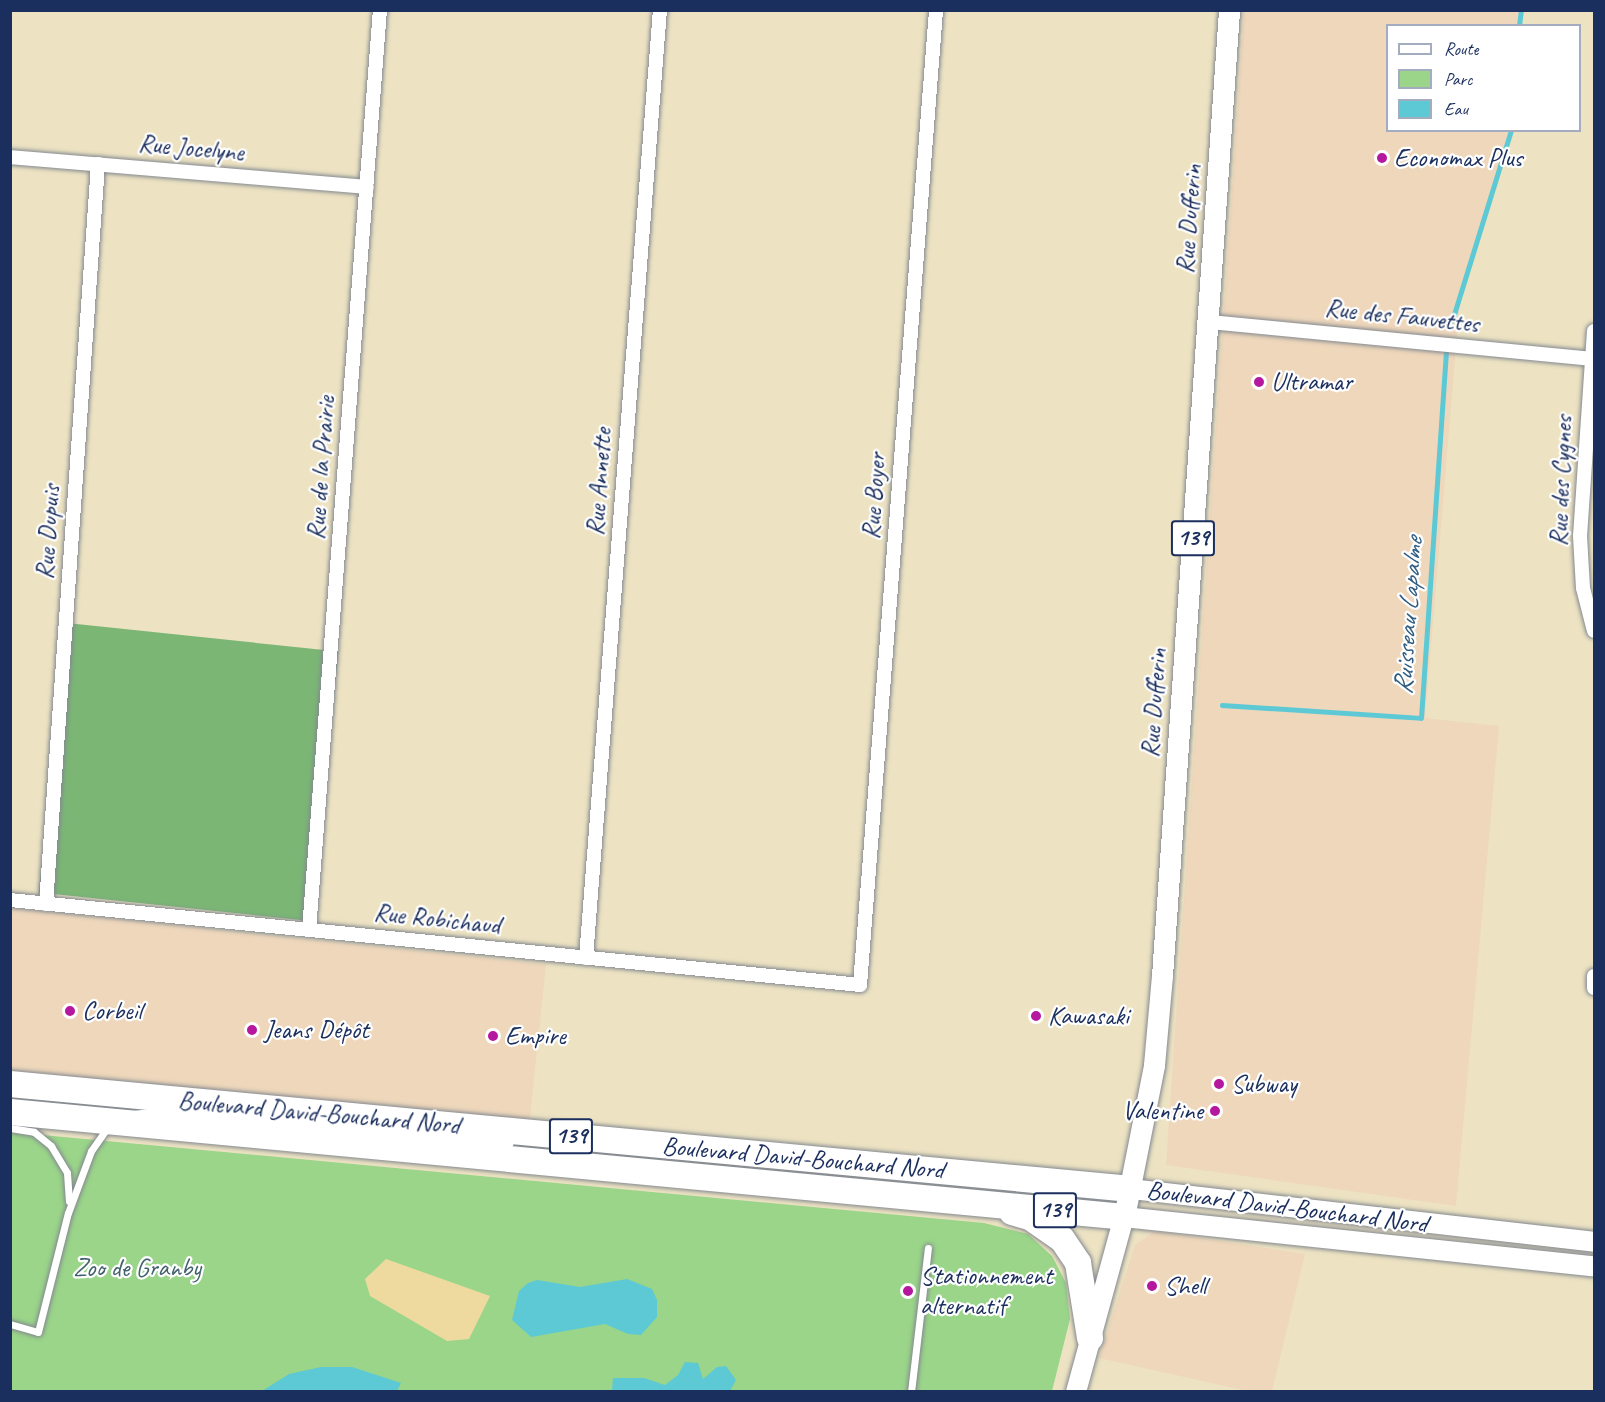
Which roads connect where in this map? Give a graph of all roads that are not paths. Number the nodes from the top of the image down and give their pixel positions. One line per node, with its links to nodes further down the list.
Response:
1 (380, 10): 7 (street, Rue de la Prairie)
2 (660, 10): 17 (street, Rue Annette)
3 (936, 10): 19 (street, Rue Boyer)
4 (1229, 10): 8 (main road, Rue Dufferin / 139)
5 (10, 157): 6 (street, Rue Jocelyne)
6 (98, 164): 7 (street, Rue Jocelyne); 15 (street, Rue Dupuis)
7 (367, 187): 16 (street, Rue de la Prairie)
8 (1209, 322): 10 (street, Rue des Fauvettes); 28 (main road, Rue Dufferin / 139)
9 (1594, 331): 10 (street, Rue des Cygnes)
10 (1591, 359): 11 (street, Rue des Cygnes)
11 (1580, 536): 12 (street); 13 (street, Rue des Cygnes)
12 (1594, 537)
13 (1594, 631)
14 (10, 900): 15 (street, Rue Robichaud)
15 (46, 904): 16 (street, Rue Robichaud)
16 (309, 930): 17 (street, Rue Robichaud)
17 (586, 958): 19 (street, Rue Robichaud)
18 (1594, 976): 20 (street)
19 (860, 985)
20 (1594, 988)
21 (10, 1084): 27 (highway, Boulevard David-Bouchard Nord / 139)
22 (10, 1112): 23 (highway, Boulevard David-Bouchard Nord / 139)
23 (115, 1122): 25 (lane); 29 (highway, Boulevard David-Bouchard Nord / 139); 30 (lane)
24 (10, 1128): 30 (lane)
25 (518, 1143)
26 (542, 1143): 27 (lane)
27 (659, 1144): 28 (highway, Boulevard David-Bouchard Nord / 139)
28 (1131, 1189): 31 (main road, Rue Dufferin / 139); 32 (street, Boulevard David-Bouchard Nord)
29 (986, 1203): 31 (highway, Boulevard David-Bouchard Nord / 139); 36 (highway)
30 (68, 1213): 35 (lane)
31 (1124, 1217): 34 (street, Boulevard David-Bouchard Nord); 36 (street, Rue Dufferin)
32 (1594, 1242)
33 (928, 1248): 37 (lane)
34 (1594, 1266)
35 (10, 1324)
36 (1090, 1338): 38 (street, Rue Dufferin)
37 (911, 1392)
38 (1076, 1392)

